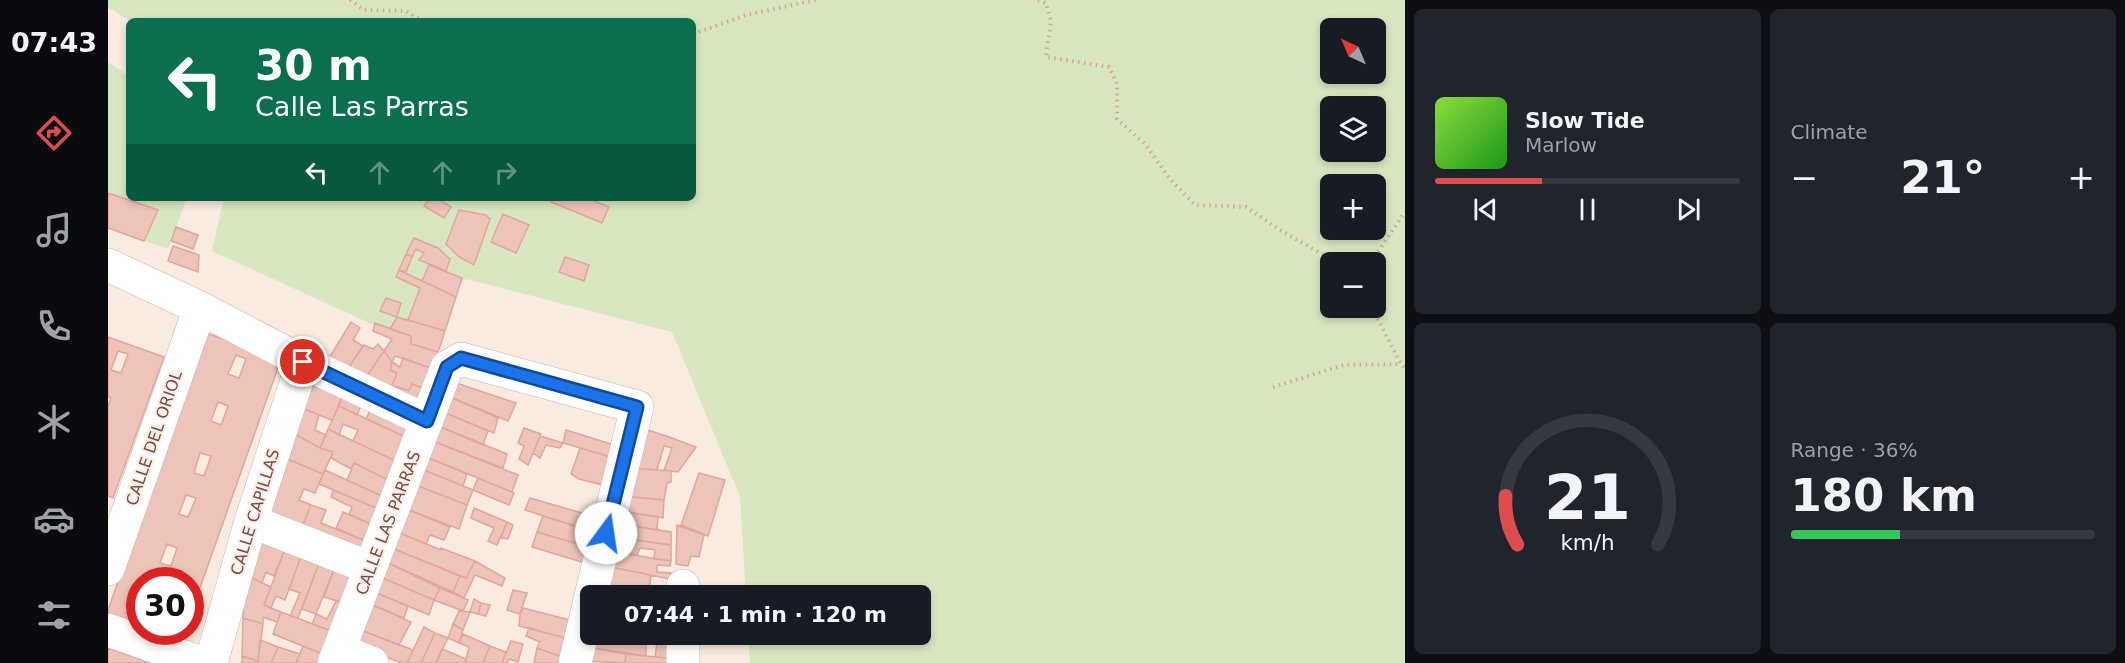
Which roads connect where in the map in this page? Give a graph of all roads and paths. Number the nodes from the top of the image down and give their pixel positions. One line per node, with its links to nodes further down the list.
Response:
1 (350, 0): 4 (path)
2 (816, 0): 5 (path)
3 (1038, 0): 8 (path)
4 (417, 18)
5 (696, 33)
6 (1405, 212): 7 (path)
7 (1377, 252)
8 (1320, 253)
9 (108, 265): 10 (street)
10 (200, 308): 12 (street); 18 (street, CALLE DEL ORIOL)
11 (1379, 320): 13 (path)
12 (303, 362): 16 (street); 17 (street, CALLE CAPILLAS)
13 (1401, 364): 14 (path); 15 (path)
14 (1405, 368)
15 (1273, 387)
16 (427, 421): 19 (street, CALLE LAS PARRAS); 20 (street, CALLE LAS PARRAS)
17 (250, 521): 19 (street); 26 (street, CALLE CAPILLAS)
18 (108, 568)
19 (370, 568): 24 (street, CALLE LAS PARRAS)
20 (594, 585)
21 (108, 630): 25 (street)
22 (580, 642): 28 (street)
23 (683, 645): 29 (street)
24 (337, 657): 27 (street)
25 (202, 663)
26 (211, 663)
27 (372, 663)
28 (575, 663)
29 (683, 663)

